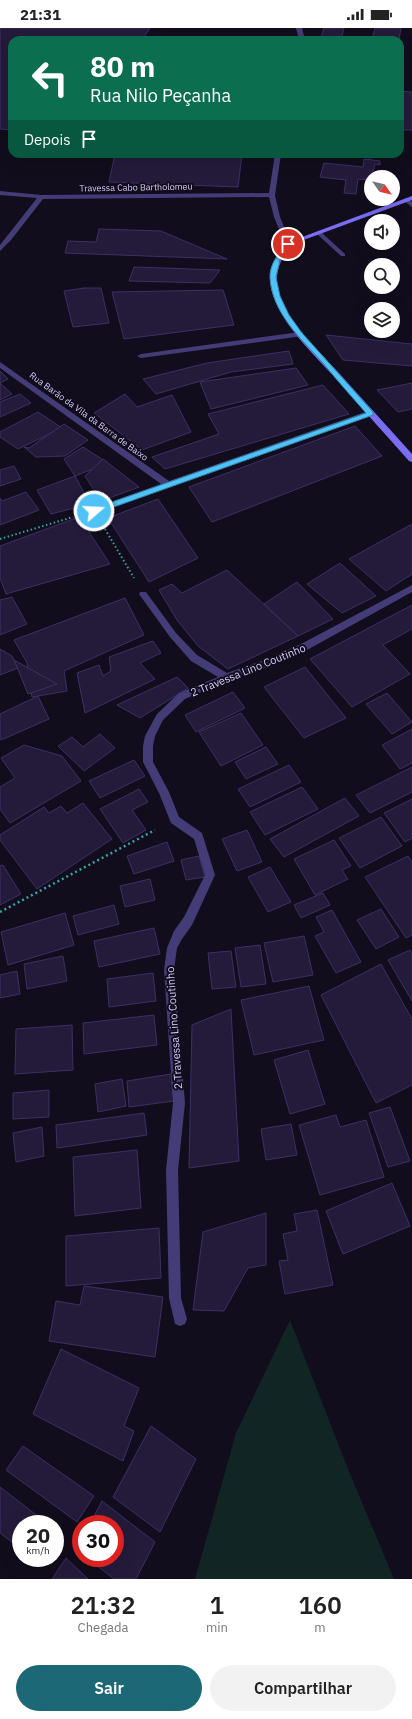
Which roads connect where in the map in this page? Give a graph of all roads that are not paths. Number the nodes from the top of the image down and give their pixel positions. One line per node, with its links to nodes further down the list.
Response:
1 (277, 158): 3 (street)
2 (0, 193): 4 (street, Travessa Cabo Bartholomeu)
3 (272, 195): 4 (street, Travessa Cabo Bartholomeu); 10 (street)
4 (41, 197): 8 (street)
5 (409, 199): 6 (street); 7 (main road)
6 (412, 205)
7 (319, 233): 10 (main road); 12 (street)
8 (9, 239): 9 (street); 11 (street)
9 (0, 240)
10 (288, 244): 13 (main road)
11 (0, 249)
12 (343, 256)
13 (300, 334): 14 (street); 16 (main road)
14 (141, 356)
15 (0, 364): 18 (street, Rua Barão da Vila da Barra de Baixo)
16 (371, 413): 17 (main road); 18 (street)
17 (412, 459)
18 (167, 484): 19 (street)
19 (94, 511)
20 (412, 588): 22 (street, 2 Travessa Lino Coutinho)
21 (143, 594): 22 (street)
22 (226, 677): 23 (street, 2 Travessa Lino Coutinho)
23 (180, 1319)

